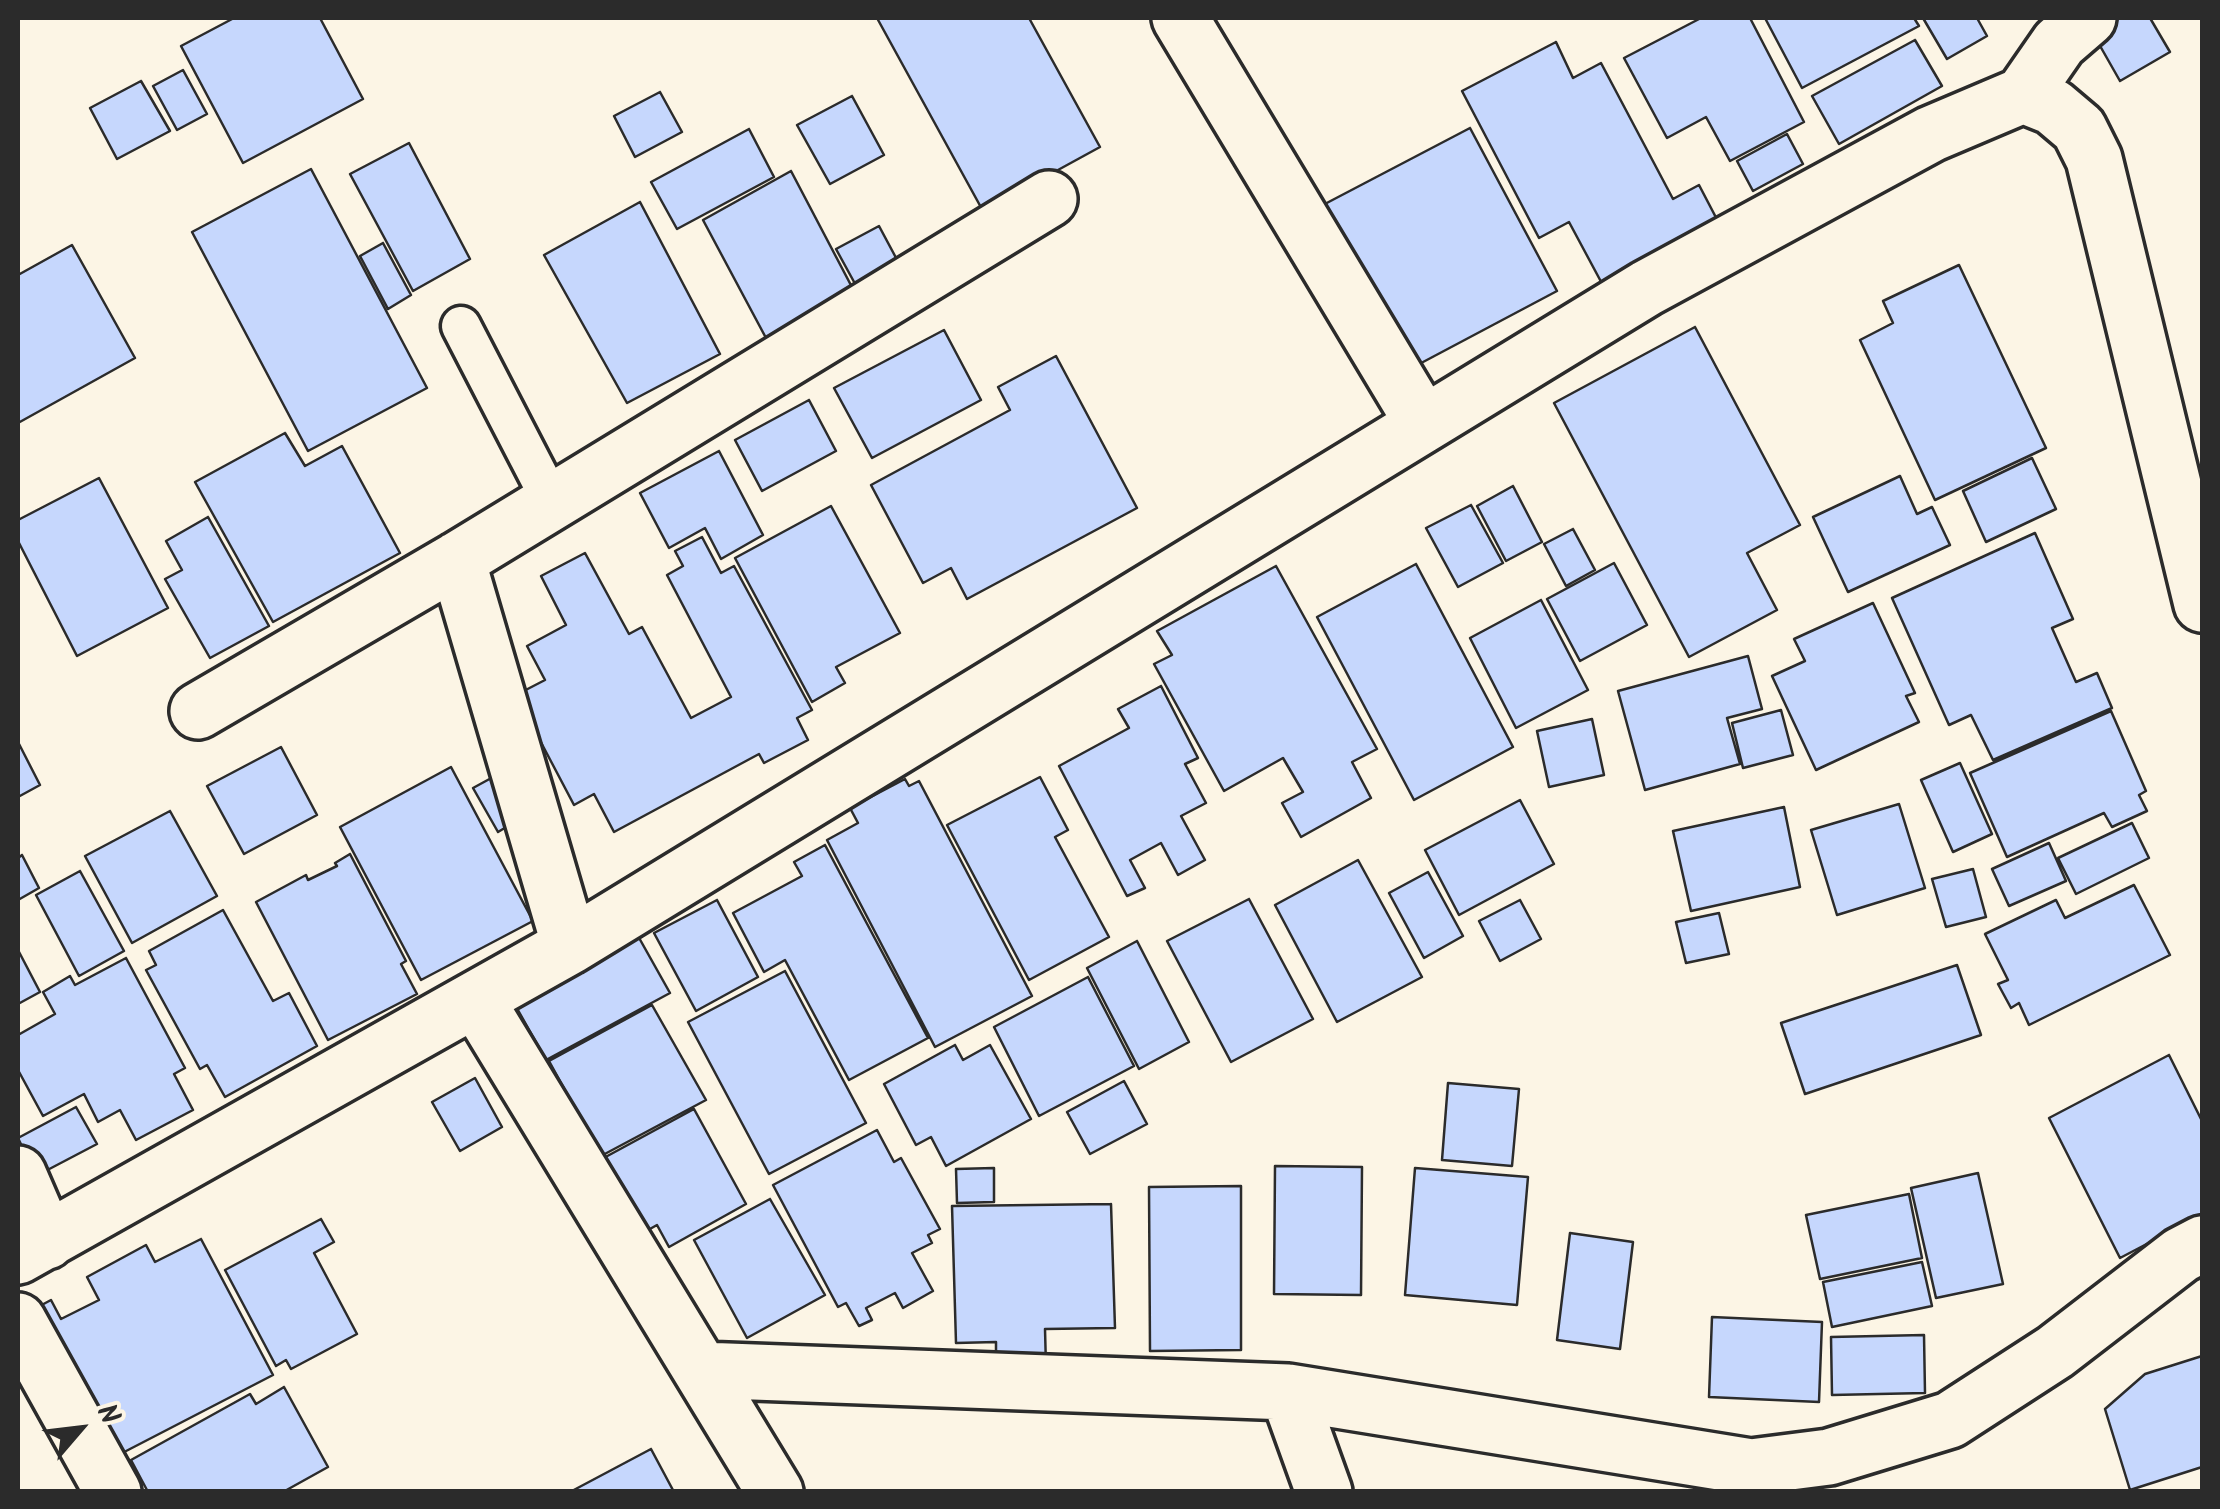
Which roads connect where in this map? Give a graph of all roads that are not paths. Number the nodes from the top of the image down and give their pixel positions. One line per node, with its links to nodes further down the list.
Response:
1 (1180, 18): 6 (street)
2 (2088, 18): 3 (street)
3 (2022, 96): 6 (street); 9 (street)
4 (1049, 199): 7 (street)
5 (461, 326): 7 (lane)
6 (1423, 423): 11 (street)
7 (552, 502): 8 (street)
8 (457, 560): 10 (street); 11 (street)
9 (2200, 586)
10 (198, 711)
11 (570, 946): 12 (street)
12 (476, 1000): 15 (street); 17 (street)
13 (18, 1174): 15 (street)
14 (2202, 1244): 18 (street)
15 (32, 1248)
16 (18, 1321): 19 (street)
17 (702, 1370): 18 (street); 20 (street)
18 (1288, 1392): 21 (street)
19 (113, 1492)
20 (775, 1492)
21 (1324, 1492)

